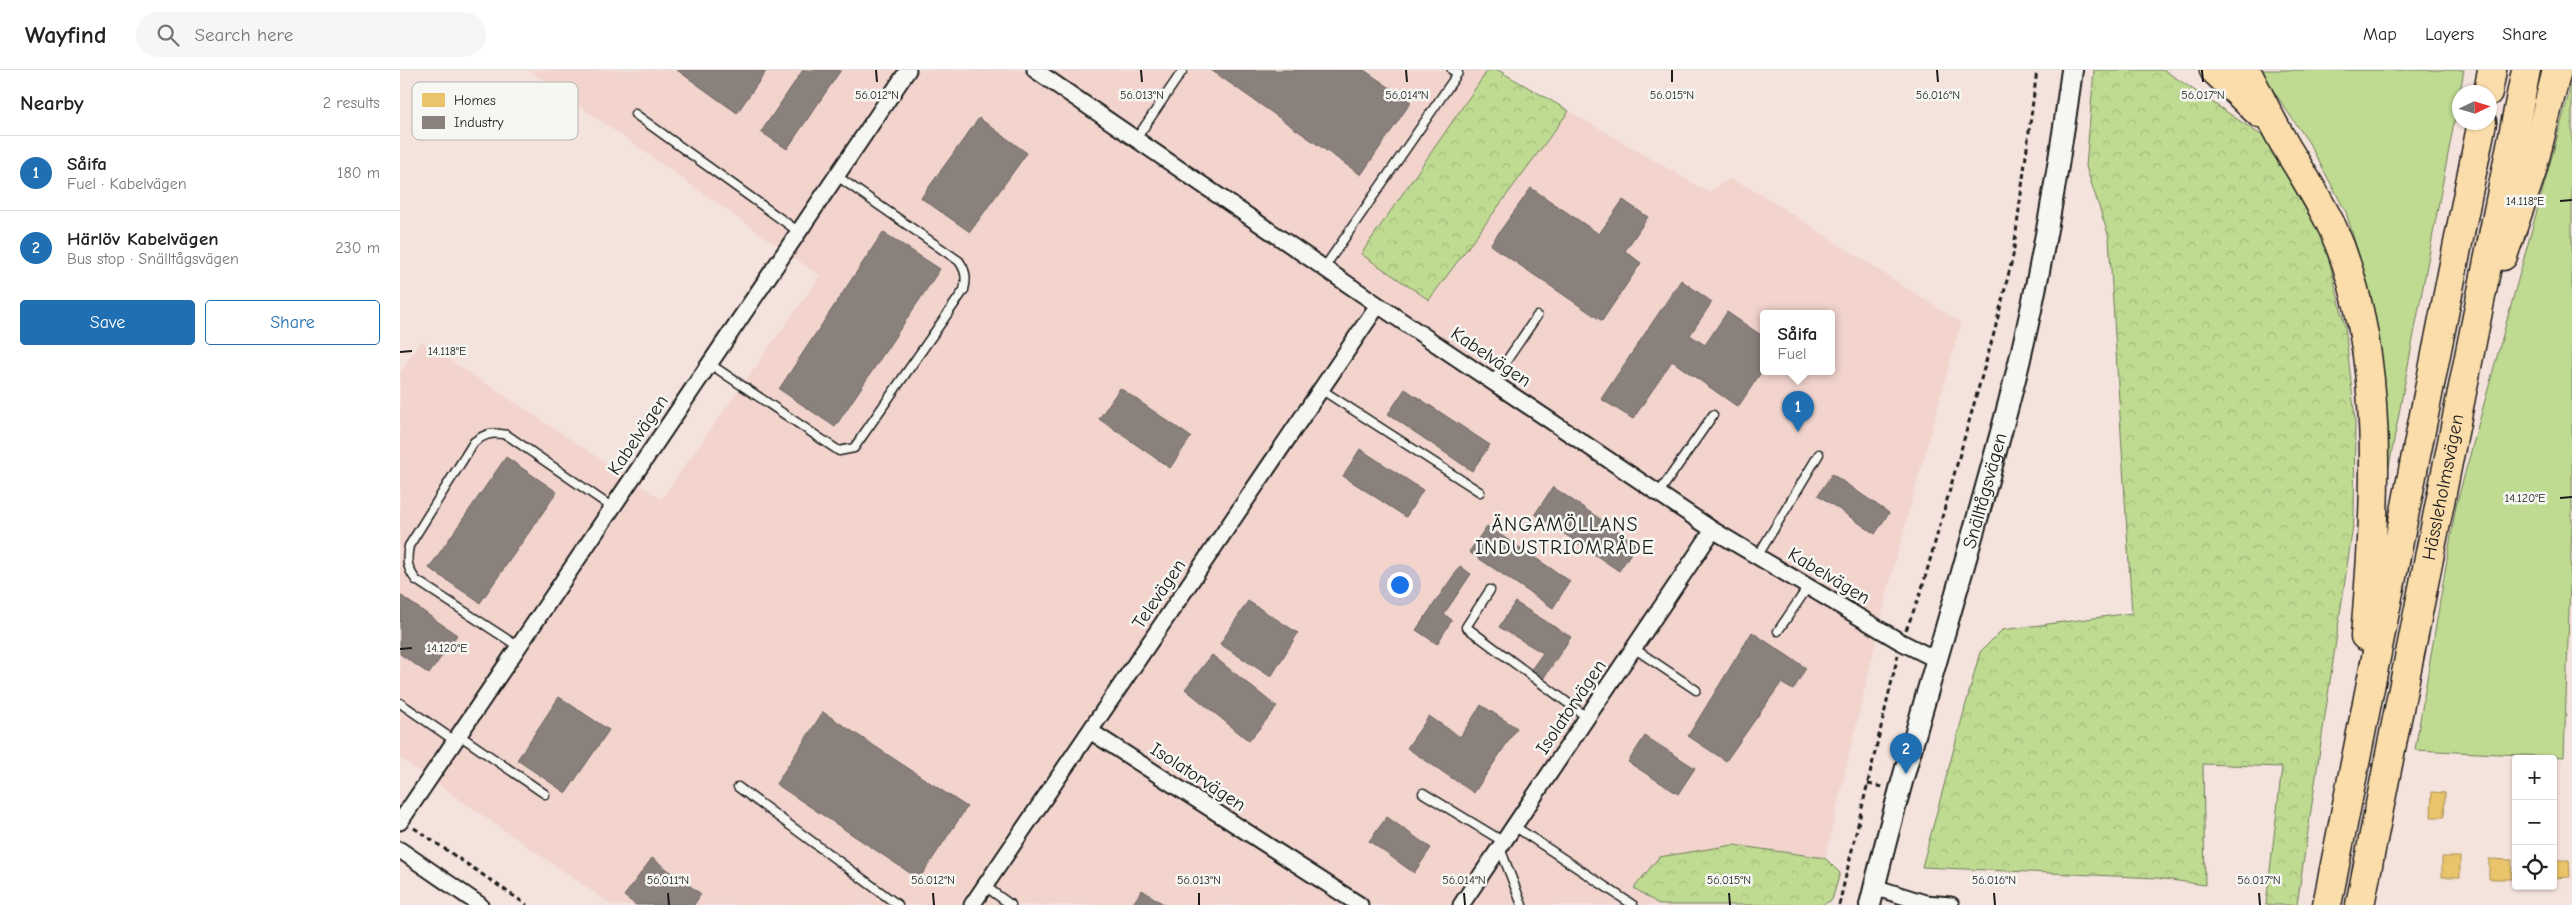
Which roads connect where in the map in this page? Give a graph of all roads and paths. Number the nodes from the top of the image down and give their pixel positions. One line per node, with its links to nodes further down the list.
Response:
1 (908, 70): 17 (street, Kabelvägen)
2 (1035, 70): 15 (street, Kabelvägen)
3 (1183, 70): 15 (lane)
4 (1452, 70): 19 (lane)
5 (2038, 70): 36 (path)
6 (2072, 70): 39 (street, Snälltågsvägen)
7 (2214, 70): 16 (highway)
8 (2246, 70): 16 (highway)
9 (2492, 70): 12 (highway)
10 (2526, 70): 22 (highway, Hässleholmsvägen)
11 (2557, 70): 22 (highway)
12 (2489, 85)
13 (636, 114): 18 (lane)
14 (2480, 130): 45 (highway, Hässleholmsvägen)
15 (1136, 139): 19 (street, Kabelvägen)
16 (2288, 149): 45 (highway)
17 (837, 176): 18 (street, Kabelvägen); 23 (lane)
18 (799, 232): 23 (street, Kabelvägen)
19 (1324, 268): 20 (street, Kabelvägen)
20 (1378, 306): 24 (street, Kabelvägen); 25 (street, Televägen)
21 (1537, 316): 24 (lane)
22 (2468, 361): 69 (highway, Hässleholmsvägen)
23 (710, 364): 30 (street, Kabelvägen)
24 (1492, 382): 29 (street, Kabelvägen)
25 (1322, 390): 28 (lane); 43 (street, Televägen)
26 (1713, 415): 29 (lane)
27 (1819, 454): 32 (lane)
28 (1480, 492)
29 (1658, 494): 31 (street, Kabelvägen)
30 (613, 508): 37 (street, Kabelvägen); 37 (lane)
31 (1713, 530): 32 (street, Kabelvägen); 38 (street, Isolatorvägen)
32 (1757, 557): 33 (street, Kabelvägen)
33 (1808, 587): 35 (lane); 36 (street, Kabelvägen)
34 (1490, 590): 42 (lane)
35 (1778, 631)
36 (1901, 642): 39 (street, Kabelvägen); 46 (path)
37 (519, 647): 44 (street, Kabelvägen)
38 (1635, 649): 40 (lane); 42 (street, Isolatorvägen)
39 (1936, 659): 56 (street, Snälltågsvägen)
40 (1696, 690)
41 (400, 703): 44 (lane)
42 (1588, 718): 52 (street, Isolatorvägen)
43 (1090, 731): 55 (street, Televägen); 62 (street, Isolatorvägen)
44 (457, 738): 50 (lane); 51 (street, Kabelvägen)
45 (2352, 777): 68 (highway, Hässleholmsvägen)
46 (1868, 784): 47 (path); 66 (path)
47 (1882, 786)
48 (738, 787): 59 (lane)
49 (1423, 793): 53 (lane)
50 (545, 794)
51 (401, 821): 58 (path)
52 (1514, 826): 53 (street, Isolatorvägen); 65 (lane)
53 (1502, 845): 63 (street, Isolatorvägen); 64 (lane)
54 (400, 850): 57 (street)
55 (985, 886): 60 (street, Televägen); 61 (lane)
56 (1872, 896): 67 (street)
57 (480, 905)
58 (527, 905)
59 (898, 905)
60 (972, 905)
61 (1011, 905)
62 (1360, 905)
63 (1461, 905)
64 (1522, 905)
65 (1633, 905)
66 (1839, 905)
67 (1951, 905)
68 (2327, 905)
69 (2360, 905)

